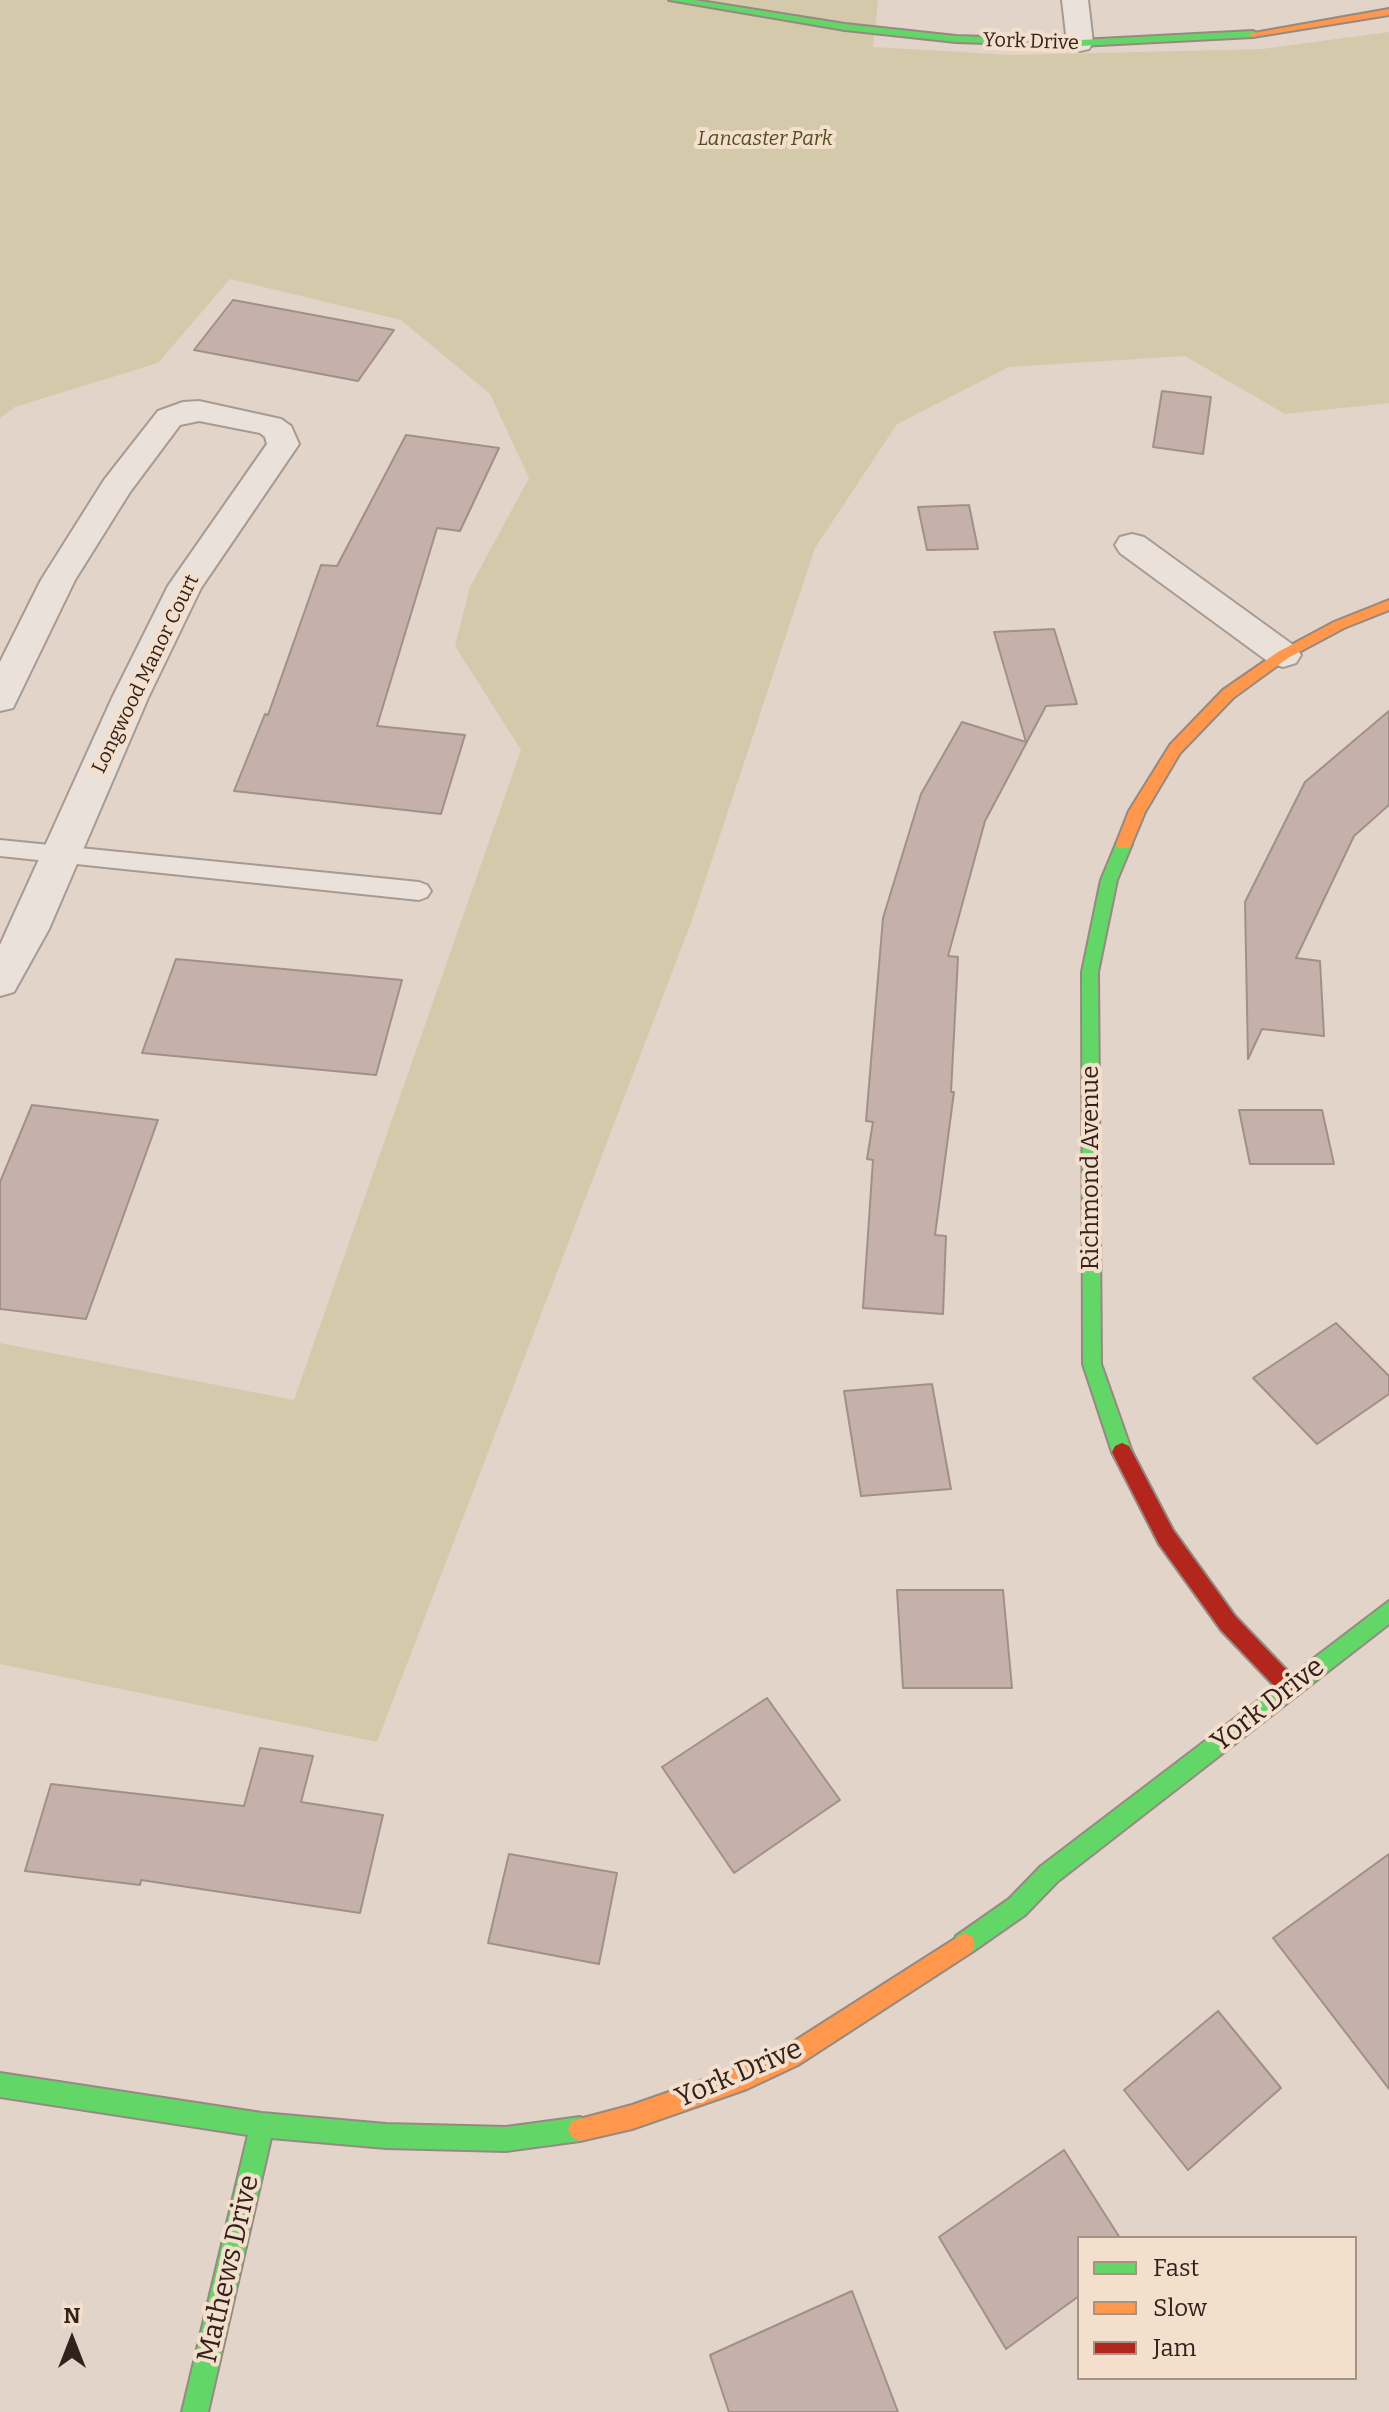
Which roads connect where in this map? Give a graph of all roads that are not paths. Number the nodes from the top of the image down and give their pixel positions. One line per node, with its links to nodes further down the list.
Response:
1 (674, 0): 4 (street, York Drive)
2 (1075, 0): 4 (street)
3 (1389, 12): 4 (street, York Drive)
4 (1080, 43)
5 (1132, 545): 7 (street)
6 (1389, 605): 7 (street, Richmond Avenue)
7 (1283, 655): 14 (street, Richmond Avenue)
8 (0, 699): 10 (street, Longwood Manor Court)
9 (0, 848): 10 (lane)
10 (62, 854): 11 (lane); 12 (street, Longwood Manor Court)
11 (419, 891)
12 (0, 981)
13 (1389, 1611): 14 (street, York Drive)
14 (1290, 1688): 16 (street, York Drive)
15 (0, 2085): 16 (street, York Drive)
16 (262, 2125): 17 (street, Mathews Drive)
17 (195, 2412)

